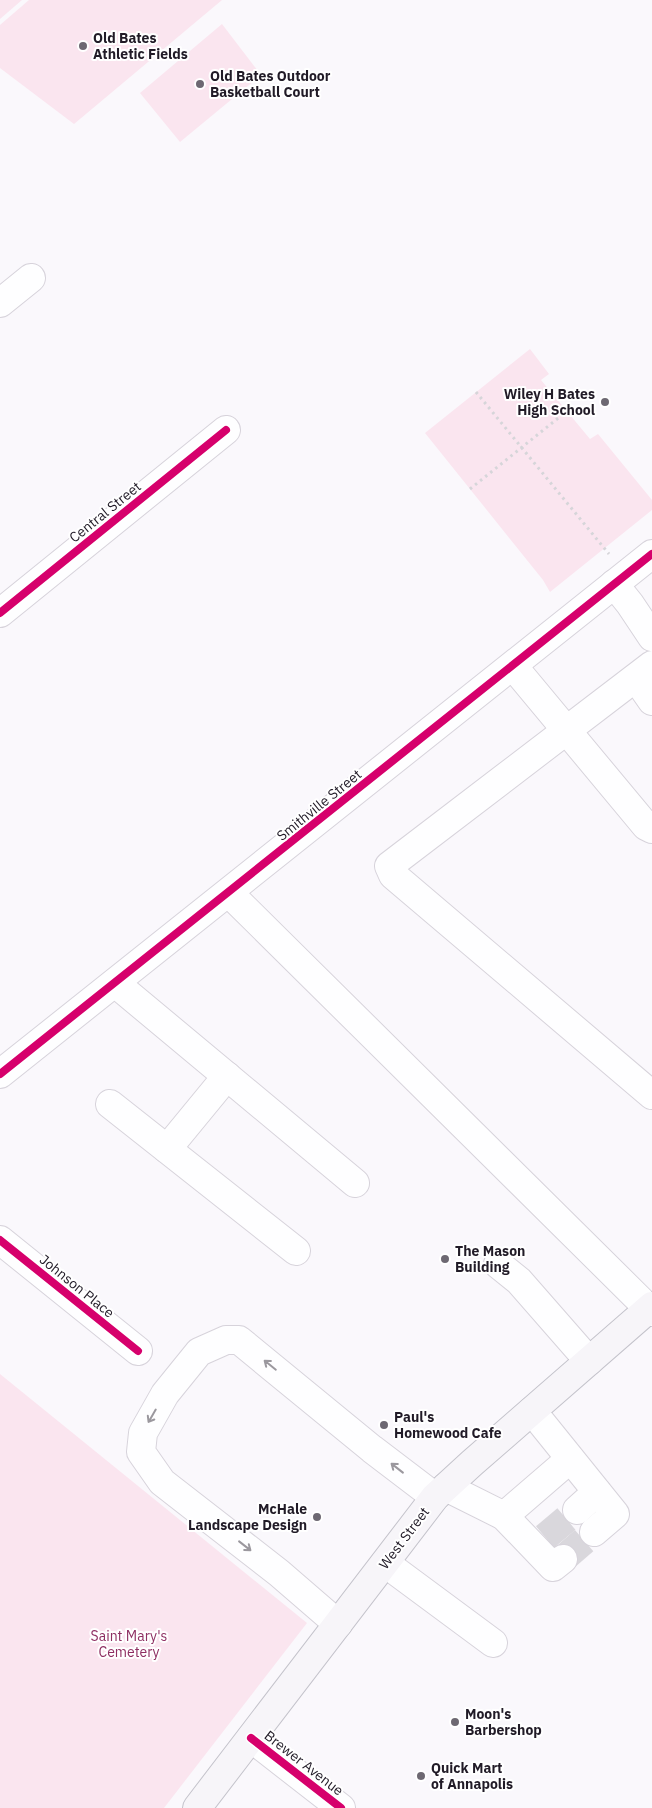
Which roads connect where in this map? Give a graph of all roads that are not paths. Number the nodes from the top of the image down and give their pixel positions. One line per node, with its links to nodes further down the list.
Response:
1 (31, 278): 2 (street)
2 (0, 303)
3 (226, 430): 6 (street, Central Street)
4 (652, 554): 5 (street, Smithville Street)
5 (620, 579): 7 (street); 8 (street, Smithville Street)
6 (0, 613)
7 (652, 637)
8 (513, 666): 11 (street); 13 (street, Smithville Street)
9 (644, 672): 10 (street); 11 (street)
10 (652, 701)
11 (567, 730): 12 (street); 17 (street)
12 (652, 829)
13 (228, 893): 14 (street, Smithville Street); 24 (street)
14 (115, 983): 15 (street, Smithville Street); 16 (street)
15 (0, 1074)
16 (227, 1076): 19 (street); 20 (street)
17 (652, 1095)
18 (110, 1104): 19 (street)
19 (167, 1149): 22 (street)
20 (355, 1183)
21 (0, 1240): 25 (street, Johnson Place)
22 (296, 1251)
23 (498, 1264): 26 (street)
24 (651, 1309): 26 (main road, West Street)
25 (138, 1352)
26 (589, 1361): 27 (main road, West Street)
27 (532, 1411): 28 (street); 29 (main road, West Street)
28 (570, 1459): 30 (street); 32 (street)
29 (441, 1492): 32 (street); 35 (main road, West Street); 36 (street, one-way to 36)
30 (597, 1492): 31 (street); 33 (street)
31 (577, 1510)
32 (504, 1516): 34 (street)
33 (594, 1532)
34 (563, 1559)
35 (385, 1564): 36 (main road, West Street); 37 (street)
36 (338, 1624): 38 (main road, West Street)
37 (493, 1643)
38 (251, 1738): 39 (main road, West Street); 40 (street, Brewer Avenue)
39 (197, 1808)
40 (341, 1808)

